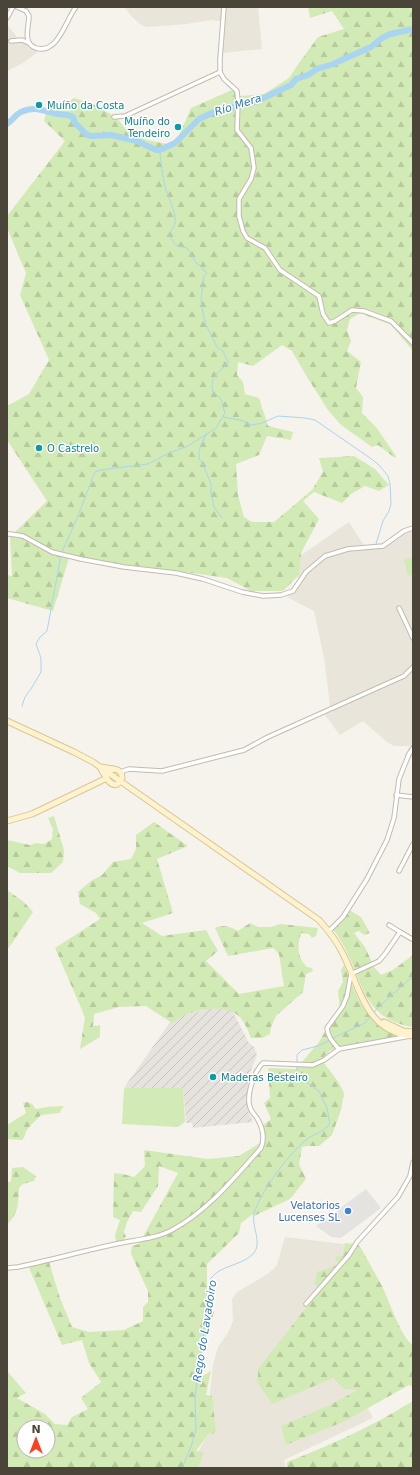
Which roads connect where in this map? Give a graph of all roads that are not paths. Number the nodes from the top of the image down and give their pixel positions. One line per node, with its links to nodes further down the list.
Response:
1 (13, 7): 5 (street)
2 (17, 7): 6 (street)
3 (76, 7): 9 (street)
4 (224, 7): 10 (street)
5 (7, 18)
6 (26, 34): 7 (street); 9 (street)
7 (22, 40): 8 (street); 9 (street)
8 (10, 41)
9 (29, 43)
10 (220, 72): 11 (street); 12 (street)
11 (114, 117)
12 (413, 343)
13 (413, 528): 14 (street)
14 (7, 534)
15 (399, 608): 16 (street)
16 (413, 638)
17 (413, 667): 23 (street)
18 (7, 721): 20 (main road)
19 (413, 748): 27 (street)
20 (100, 767): 21 (main road); 22 (main road); 24 (main road)
21 (114, 769): 22 (main road); 23 (main road)
22 (108, 772): 23 (main road); 24 (main road)
23 (121, 776): 25 (main road); 26 (main road)
24 (107, 778): 25 (main road); 29 (main road)
25 (115, 784): 26 (main road)
26 (128, 786): 33 (main road)
27 (396, 795): 28 (street); 33 (street)
28 (413, 798)
29 (7, 822)
30 (413, 844): 31 (street)
31 (399, 871)
32 (389, 925): 34 (street)
33 (329, 930): 36 (main road)
34 (400, 932): 35 (street); 36 (street)
35 (412, 939)
36 (351, 974): 37 (main road); 38 (street)
37 (412, 1035): 38 (street)
38 (339, 1049): 40 (street)
39 (413, 1162): 41 (street)
40 (7, 1268)
41 (306, 1304)

